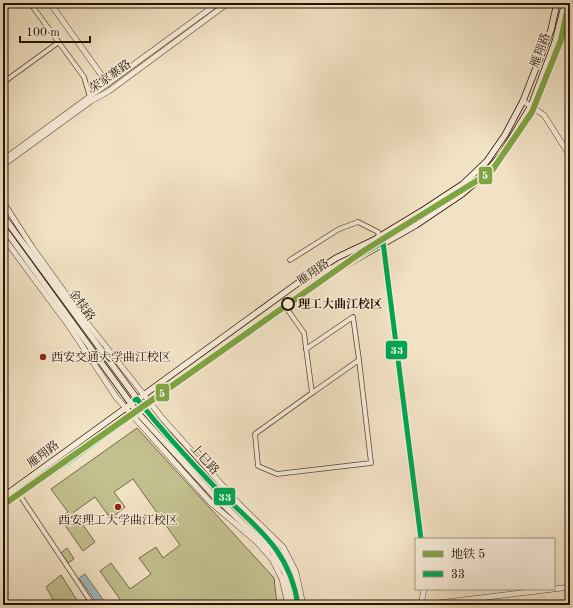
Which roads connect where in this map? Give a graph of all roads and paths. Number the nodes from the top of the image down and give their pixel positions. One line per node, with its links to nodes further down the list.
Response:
1 (30, 3): 7 (street)
2 (50, 3): 11 (street)
3 (218, 3): 11 (street, 荣家寨路)
4 (228, 3): 17 (street, 荣家寨路)
5 (557, 3): 13 (main road, 雁翔路)
6 (565, 3): 14 (main road, 雁翔路)
7 (59, 42): 9 (street); 12 (street)
8 (3, 72): 9 (street)
9 (8, 79): 10 (street)
10 (3, 83)
11 (107, 83): 12 (street, 荣家寨路)
12 (90, 97): 16 (street, 荣家寨路)
13 (523, 101): 14 (street); 22 (main road, 雁翔路)
14 (531, 106): 15 (street); 23 (main road, 雁翔路)
15 (570, 156)
16 (3, 160)
17 (3, 165)
18 (3, 202): 29 (street)
19 (3, 216): 30 (main road, 金犊路)
20 (3, 227): 32 (main road, 金犊路)
21 (3, 237): 32 (street)
22 (379, 237): 23 (street); 24 (street); 29 (main road, 雁翔路)
23 (383, 242): 25 (main road, 雁翔路); 39 (street)
24 (290, 260)
25 (285, 306): 26 (street); 31 (main road, 雁翔路)
26 (306, 350): 27 (street); 28 (street)
27 (359, 360): 28 (street); 28 (street)
28 (312, 392)
29 (143, 394): 30 (main road, 雁翔路); 31 (street)
30 (137, 399): 32 (main road, 雁翔路); 33 (main road, 金犊路)
31 (150, 402): 33 (main road, 雁翔路); 48 (street)
32 (128, 406): 34 (main road, 上巳路); 35 (main road, 雁翔路)
33 (143, 407): 34 (main road, 雁翔路); 47 (main road, 上巳路)
34 (134, 414): 36 (main road, 雁翔路); 45 (street); 46 (main road, 上巳路)
35 (14, 488): 36 (street); 37 (main road, 雁翔路)
36 (18, 495): 38 (main road, 雁翔路); 44 (street)
37 (3, 497)
38 (3, 506)
39 (421, 538)
40 (570, 587): 41 (street)
41 (555, 589)
42 (424, 590): 49 (street)
43 (545, 590): 49 (street)
44 (93, 605)
45 (288, 605)
46 (293, 605)
47 (298, 605)
48 (304, 605)
49 (422, 605)

